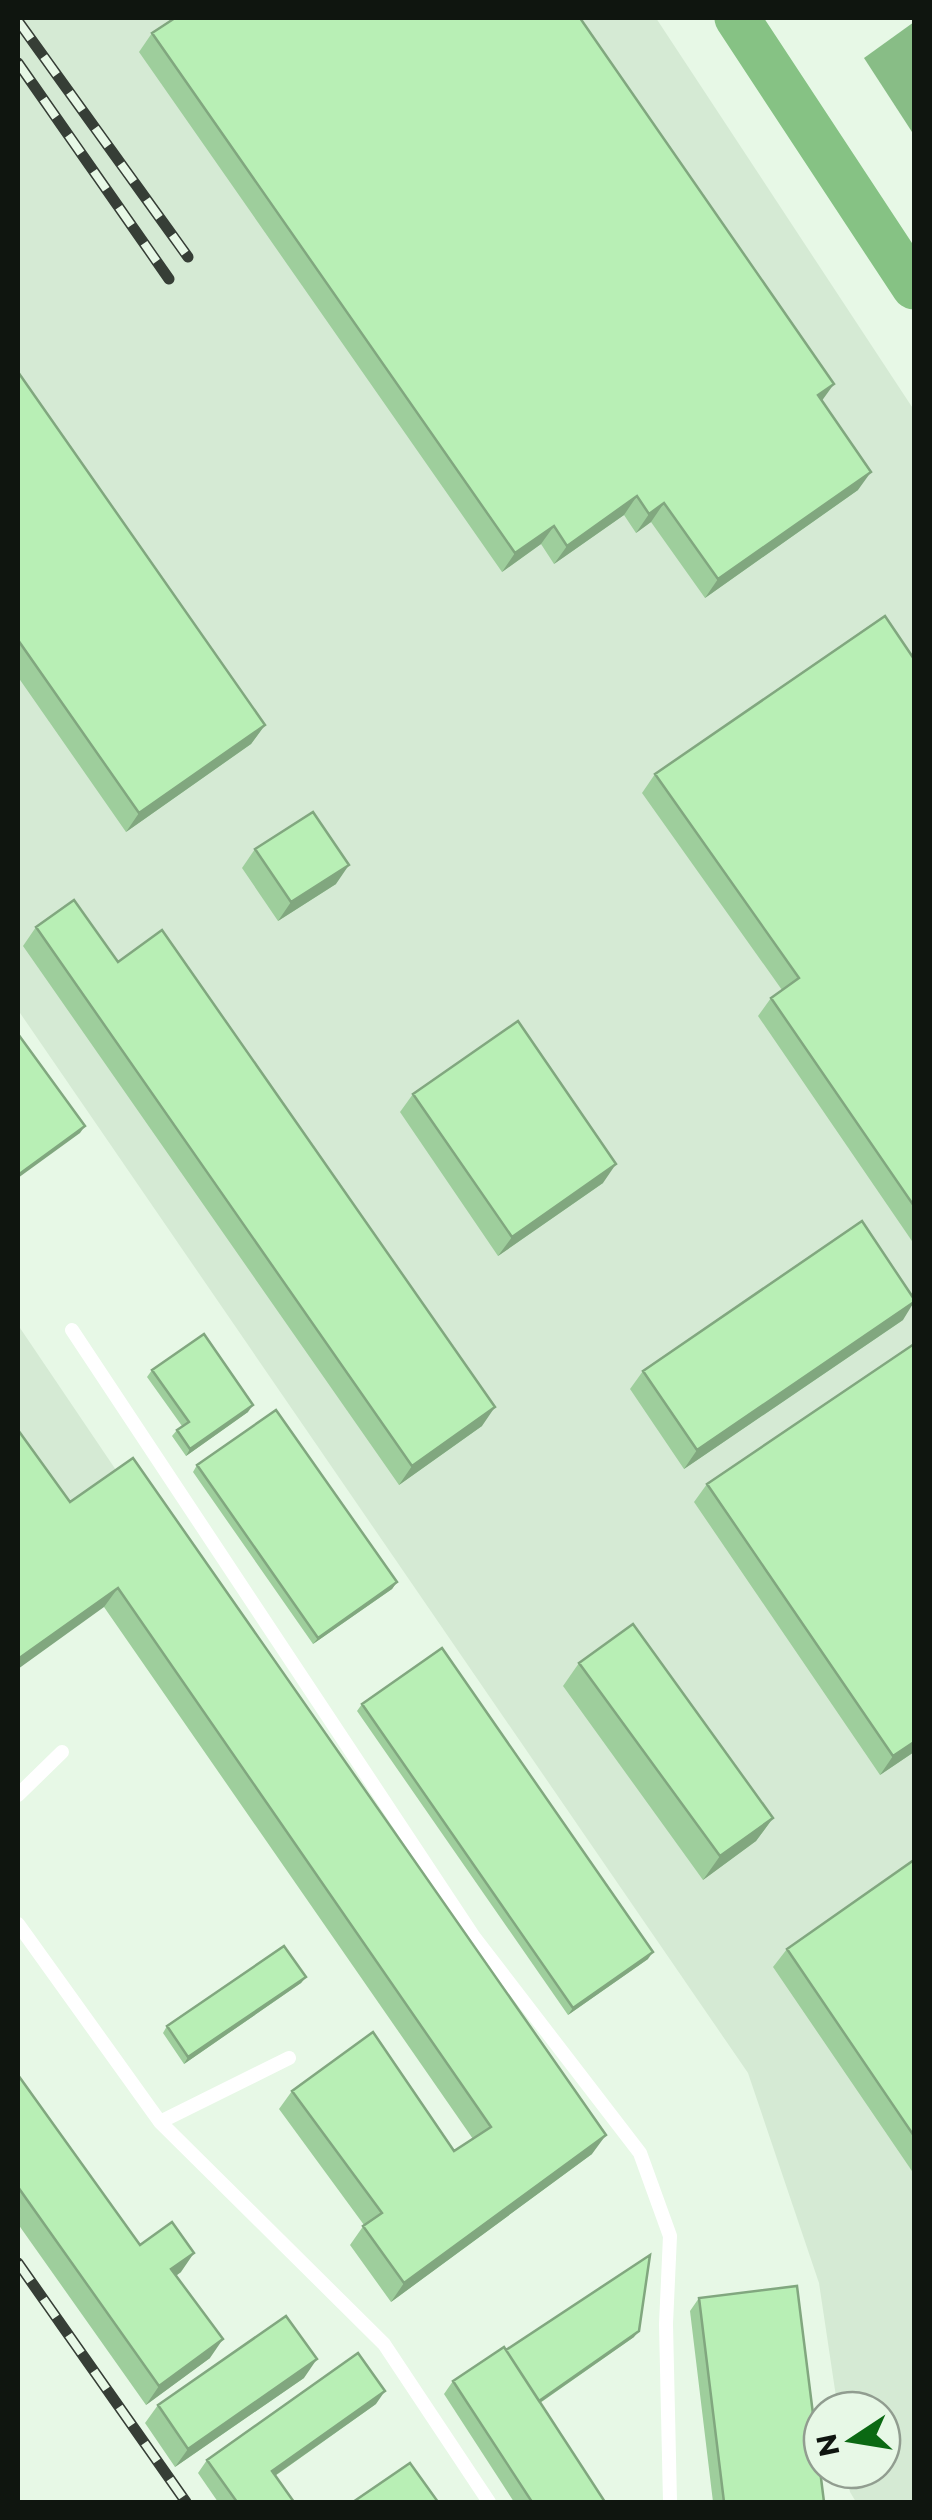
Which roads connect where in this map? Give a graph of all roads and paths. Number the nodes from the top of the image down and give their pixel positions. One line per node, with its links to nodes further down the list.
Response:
1 (737, 18): 2 (highway)
2 (914, 286)
3 (72, 1330): 10 (lane)
4 (62, 1752): 5 (lane)
5 (18, 1795)
6 (18, 1924): 8 (lane)
7 (289, 2058): 8 (lane)
8 (160, 2122): 9 (lane)
9 (489, 2502)
10 (670, 2502)

